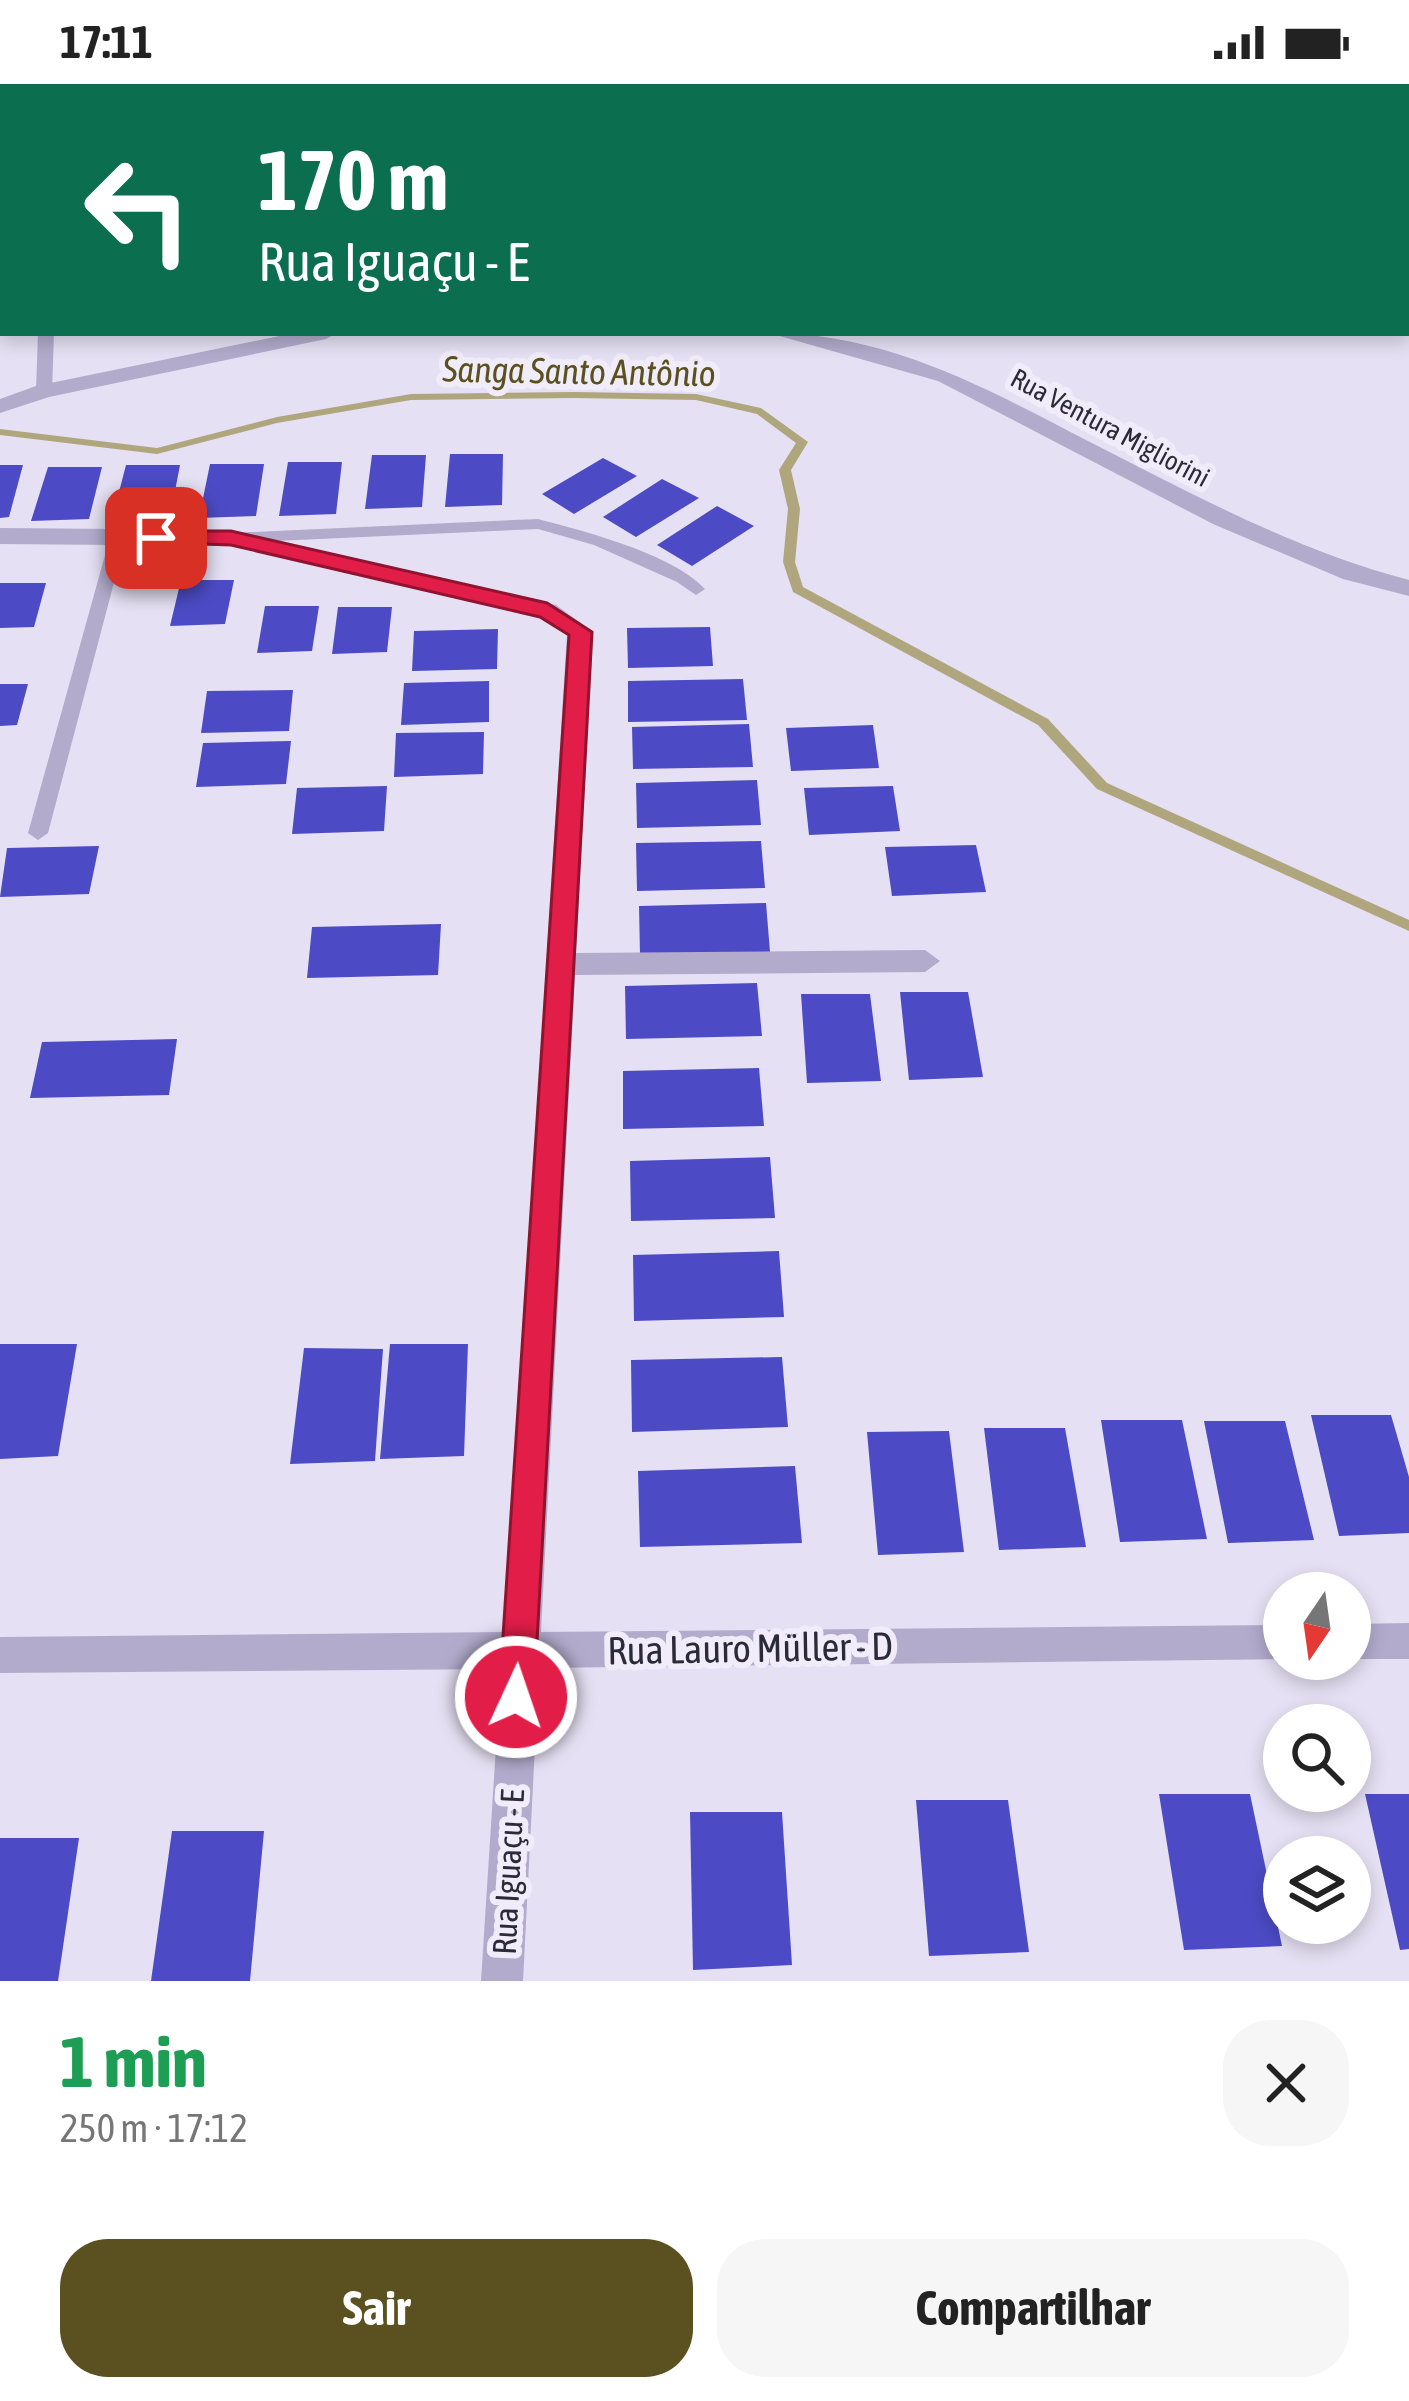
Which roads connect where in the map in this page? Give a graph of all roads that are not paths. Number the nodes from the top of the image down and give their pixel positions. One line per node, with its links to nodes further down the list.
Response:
1 (46, 336): 4 (lane)
2 (311, 336): 4 (street)
3 (795, 336): 9 (street, Rua Ventura Migliorini)
4 (44, 391): 5 (street)
5 (0, 406)
6 (0, 536): 7 (street, Rua Iguaçu - E)
7 (118, 537): 8 (street, Rua Iguaçu - E); 11 (lane)
8 (231, 538): 10 (lane); 13 (street, Rua Iguaçu - E)
9 (1409, 588)
10 (696, 590)
11 (38, 832)
12 (925, 961): 13 (street)
13 (560, 964): 17 (street, Rua Iguaçu - E)
14 (1409, 1641): 16 (street)
15 (1263, 1642): 17 (street, Rua Lauro Müller - D)
16 (1371, 1642)
17 (518, 1650): 18 (street, Rua Lauro Müller - D); 19 (street, Rua Iguaçu - E)
18 (0, 1655)
19 (502, 1981)

